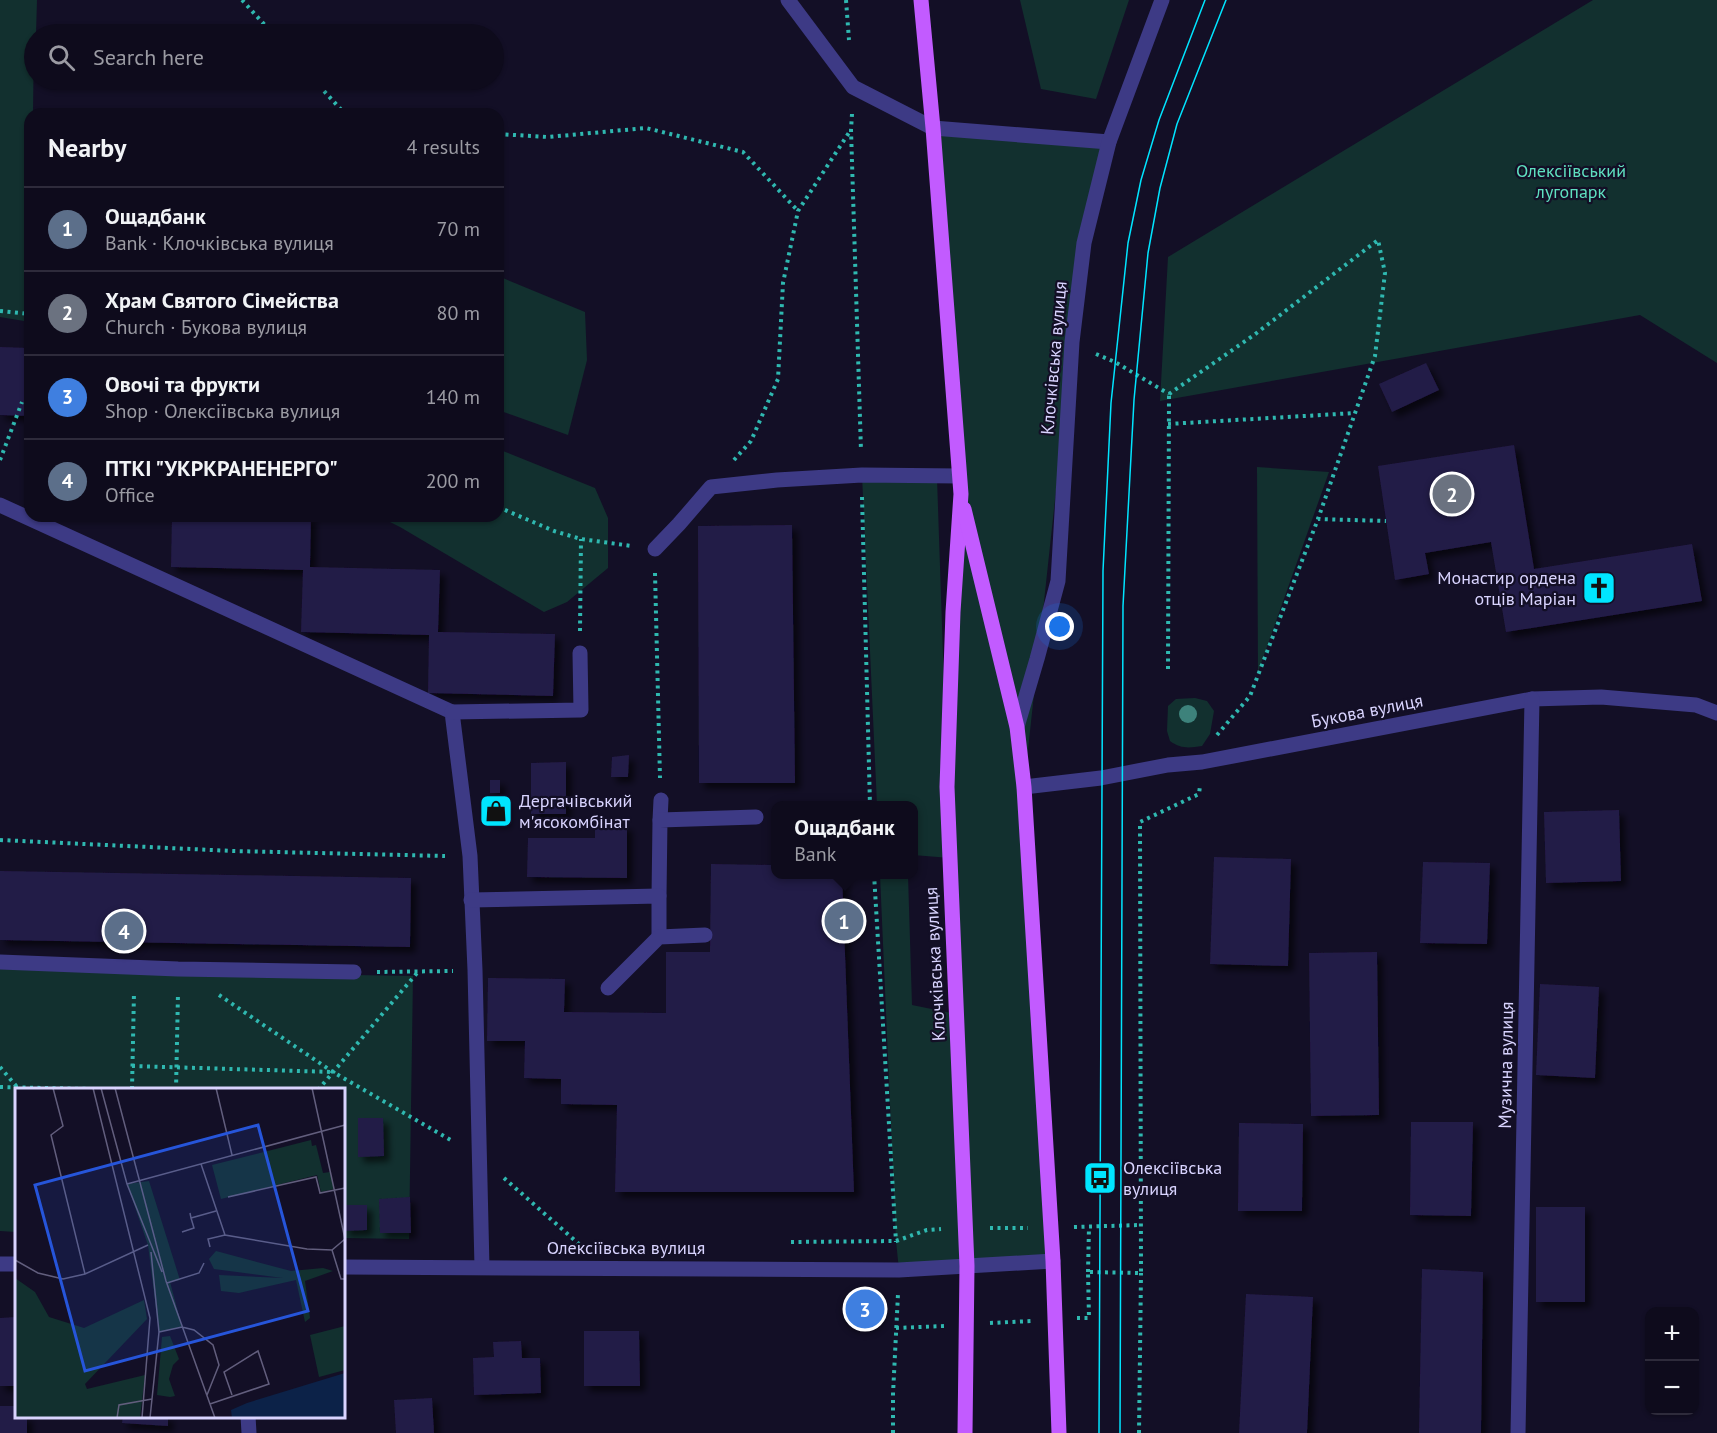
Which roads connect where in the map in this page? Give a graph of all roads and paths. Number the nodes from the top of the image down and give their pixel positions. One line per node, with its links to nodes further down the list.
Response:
1 (242, 0): 5 (path)
2 (788, 0): 8 (street)
3 (921, 0): 8 (main road, Клочківська вулиця)
4 (1162, 0): 10 (street, Клочківська вулиця)
5 (264, 24)
6 (323, 90): 7 (path)
7 (340, 108)
8 (933, 128): 10 (street); 21 (main road, Клочківська вулиця)
9 (504, 134): 11 (path)
10 (1109, 142): 14 (street, Клочківська вулиця)
11 (798, 211): 20 (path); 22 (path)
12 (0, 311): 13 (path)
13 (24, 313)
14 (1072, 342): 15 (path); 37 (street, Клочківська вулиця)
15 (1169, 394): 17 (path); 18 (path)
16 (22, 402): 19 (path)
17 (1355, 413): 18 (path); 27 (path)
18 (1168, 424): 33 (path)
19 (0, 460)
20 (862, 475): 21 (street); 22 (street); 41 (path)
21 (960, 476): 23 (main road, Клочківська вулиця)
22 (711, 487): 31 (street)
23 (961, 494): 37 (main road, Клочківська вулиця); 71 (main road, Клочківська вулиця)
24 (0, 505): 26 (street)
25 (504, 510): 30 (path)
26 (24, 516)
27 (1318, 519): 28 (path); 38 (path)
28 (1386, 521)
29 (37, 522): 35 (street)
30 (581, 539): 31 (path); 32 (path)
31 (655, 549): 40 (path)
32 (580, 653): 35 (street)
33 (1168, 669)
34 (1532, 699): 36 (street, Букова вулиця); 38 (street, Букова вулиця); 91 (street, Музична вулиця)
35 (452, 712): 45 (street)
36 (1717, 713)
37 (1017, 727): 39 (main road, Клочківська вулиця)
38 (1202, 762): 39 (street, Букова вулиця); 69 (path)
39 (1024, 787): 72 (main road, Клочківська вулиця)
40 (661, 800): 43 (street)
41 (870, 801)
42 (756, 817): 43 (street)
43 (660, 820): 47 (street)
44 (0, 840): 45 (path)
45 (470, 856): 48 (street)
46 (874, 879): 73 (path)
47 (659, 896): 48 (street); 50 (street)
48 (471, 900): 54 (street)
49 (705, 934): 50 (street)
50 (659, 937): 57 (street)
51 (0, 962): 52 (street)
52 (134, 967): 53 (street); 59 (path)
53 (178, 969): 55 (street); 61 (path)
54 (475, 970): 56 (path); 68 (street)
55 (354, 972): 56 (path)
56 (417, 973): 62 (path)
57 (608, 988)
58 (217, 994): 62 (path)
59 (132, 1066): 61 (path); 65 (path)
60 (0, 1067): 64 (path)
61 (176, 1067): 62 (path); 66 (path)
62 (333, 1072): 67 (path); 68 (path)
63 (0, 1087): 64 (path)
64 (18, 1088)
65 (132, 1088)
66 (176, 1088)
67 (319, 1088)
68 (478, 1156): 74 (path); 78 (street)
69 (1141, 1225): 70 (path); 81 (path)
70 (1089, 1227): 72 (path); 80 (path)
71 (965, 1228): 72 (path); 73 (path); 76 (main road, Клочківська вулиця)
72 (1050, 1228): 75 (main road, Клочківська вулиця)
73 (896, 1241): 79 (path)
74 (579, 1245)
75 (1053, 1261): 76 (street, Олексіївська вулиця); 82 (main road, Клочківська вулиця)
76 (967, 1266): 79 (street, Олексіївська вулиця); 83 (main road, Клочківська вулиця)
77 (345, 1267): 78 (street, Олексіївська вулиця)
78 (482, 1267): 79 (street, Олексіївська вулиця)
79 (899, 1270): 84 (path)
80 (1088, 1272): 81 (path); 82 (path)
81 (1141, 1273): 90 (path)
82 (1055, 1319): 83 (path); 89 (main road, Клочківська вулиця)
83 (967, 1324): 84 (path); 88 (main road, Клочківська вулиця)
84 (896, 1328): 87 (path)
85 (248, 1418): 86 (street)
86 (249, 1433)
87 (893, 1433)
88 (965, 1433)
89 (1059, 1433)
90 (1139, 1433)
91 (1518, 1433)

